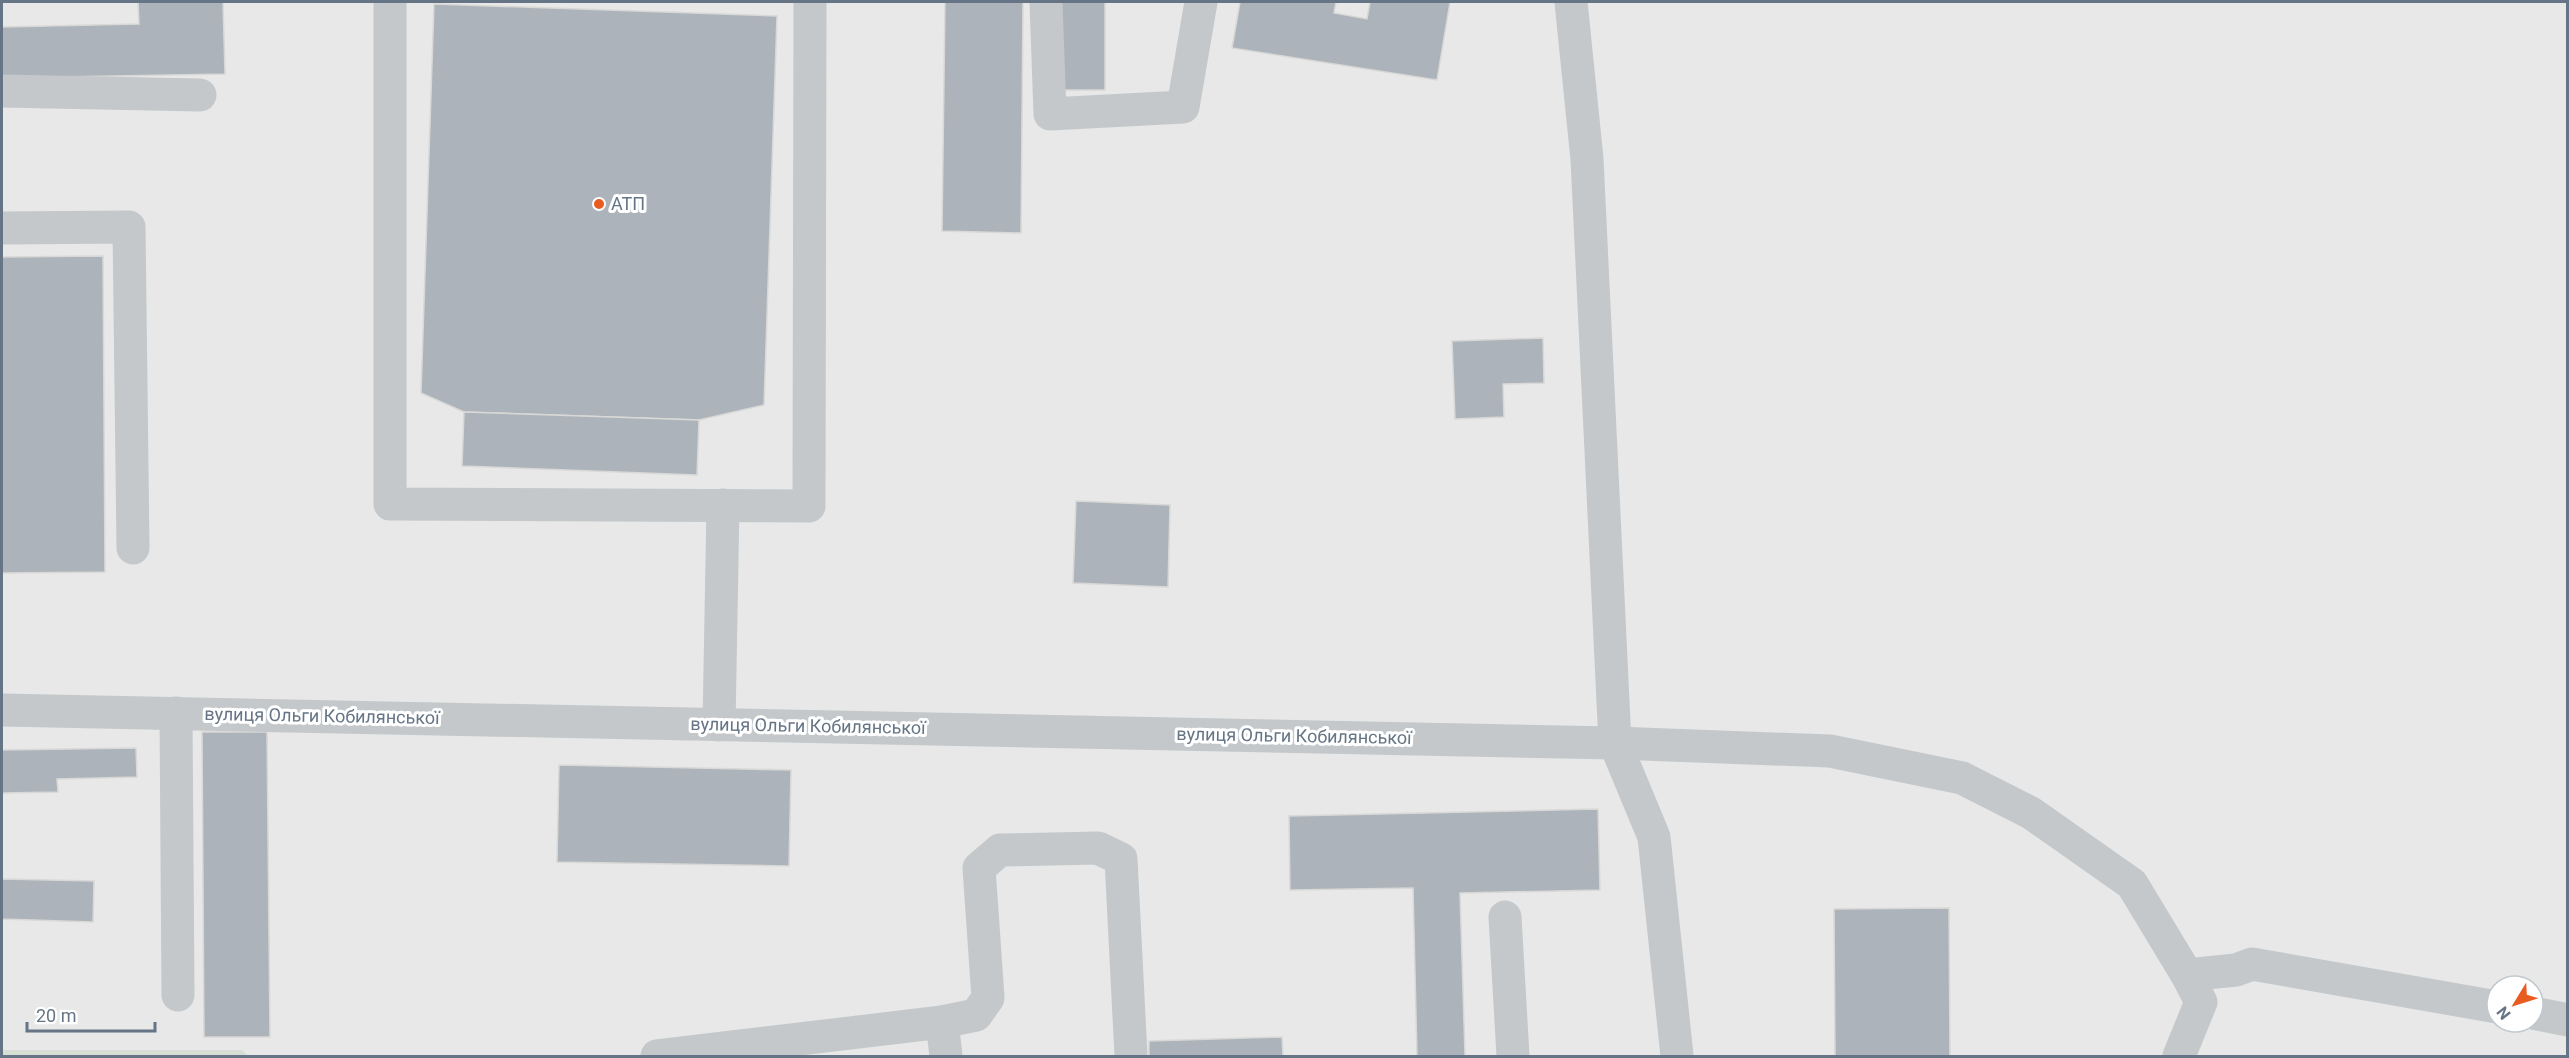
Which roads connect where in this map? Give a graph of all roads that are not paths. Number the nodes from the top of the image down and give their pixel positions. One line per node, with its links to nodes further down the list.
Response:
1 (390, 2): 9 (street)
2 (810, 2): 9 (street)
3 (1046, 2): 4 (street)
4 (1201, 2)
5 (1570, 2): 14 (street)
6 (2, 91): 7 (street)
7 (200, 95)
8 (2, 228): 10 (street)
9 (723, 506): 13 (street)
10 (133, 548)
11 (2, 710): 12 (street, вулиця Ольги Кобилянської)
12 (176, 713): 13 (street, вулиця Ольги Кобилянської); 17 (street)
13 (719, 724): 14 (street, вулиця Ольги Кобилянської)
14 (1615, 742): 16 (street, вулиця Ольги Кобилянської); 26 (street)
15 (1505, 917): 25 (street)
16 (2187, 975): 18 (street); 27 (street, вулиця Ольги Кобилянської)
17 (178, 994)
18 (2485, 1004)
19 (2545, 1015): 20 (street)
20 (2568, 1020)
21 (942, 1022): 22 (street); 23 (street); 24 (street)
22 (657, 1056)
23 (946, 1056)
24 (1131, 1056)
25 (1514, 1056)
26 (1677, 1056)
27 (2179, 1056)

